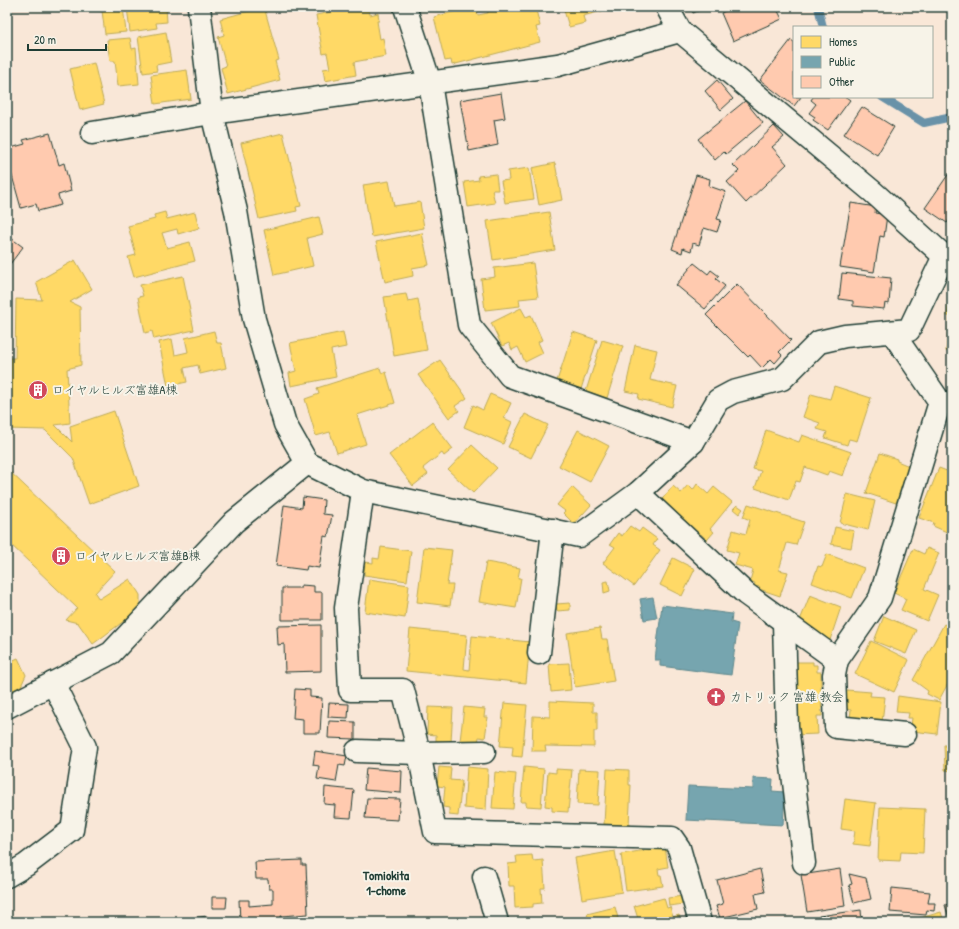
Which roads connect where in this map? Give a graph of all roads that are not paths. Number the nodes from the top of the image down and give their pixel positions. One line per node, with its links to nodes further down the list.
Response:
1 (199, 7): 6 (street)
2 (406, 7): 5 (street)
3 (668, 7): 4 (street)
4 (680, 31): 5 (street); 8 (street)
5 (430, 83): 6 (street); 10 (street)
6 (212, 113): 7 (street); 11 (street)
7 (92, 132)
8 (948, 257): 9 (street)
9 (892, 332): 10 (street); 17 (street)
10 (692, 442): 13 (street)
11 (307, 463): 12 (street); 18 (street)
12 (363, 491): 14 (street); 23 (street)
13 (638, 493): 14 (street); 15 (street)
14 (553, 530): 16 (street)
15 (784, 623): 17 (street); 24 (street)
16 (539, 653)
17 (837, 660): 20 (street)
18 (53, 683): 19 (street); 25 (street)
19 (7, 708)
20 (905, 734)
21 (357, 751): 23 (street)
22 (484, 752): 23 (street)
23 (419, 753): 28 (street)
24 (804, 864)
25 (7, 876)
26 (484, 877): 27 (street)
27 (497, 922)
28 (700, 922)

